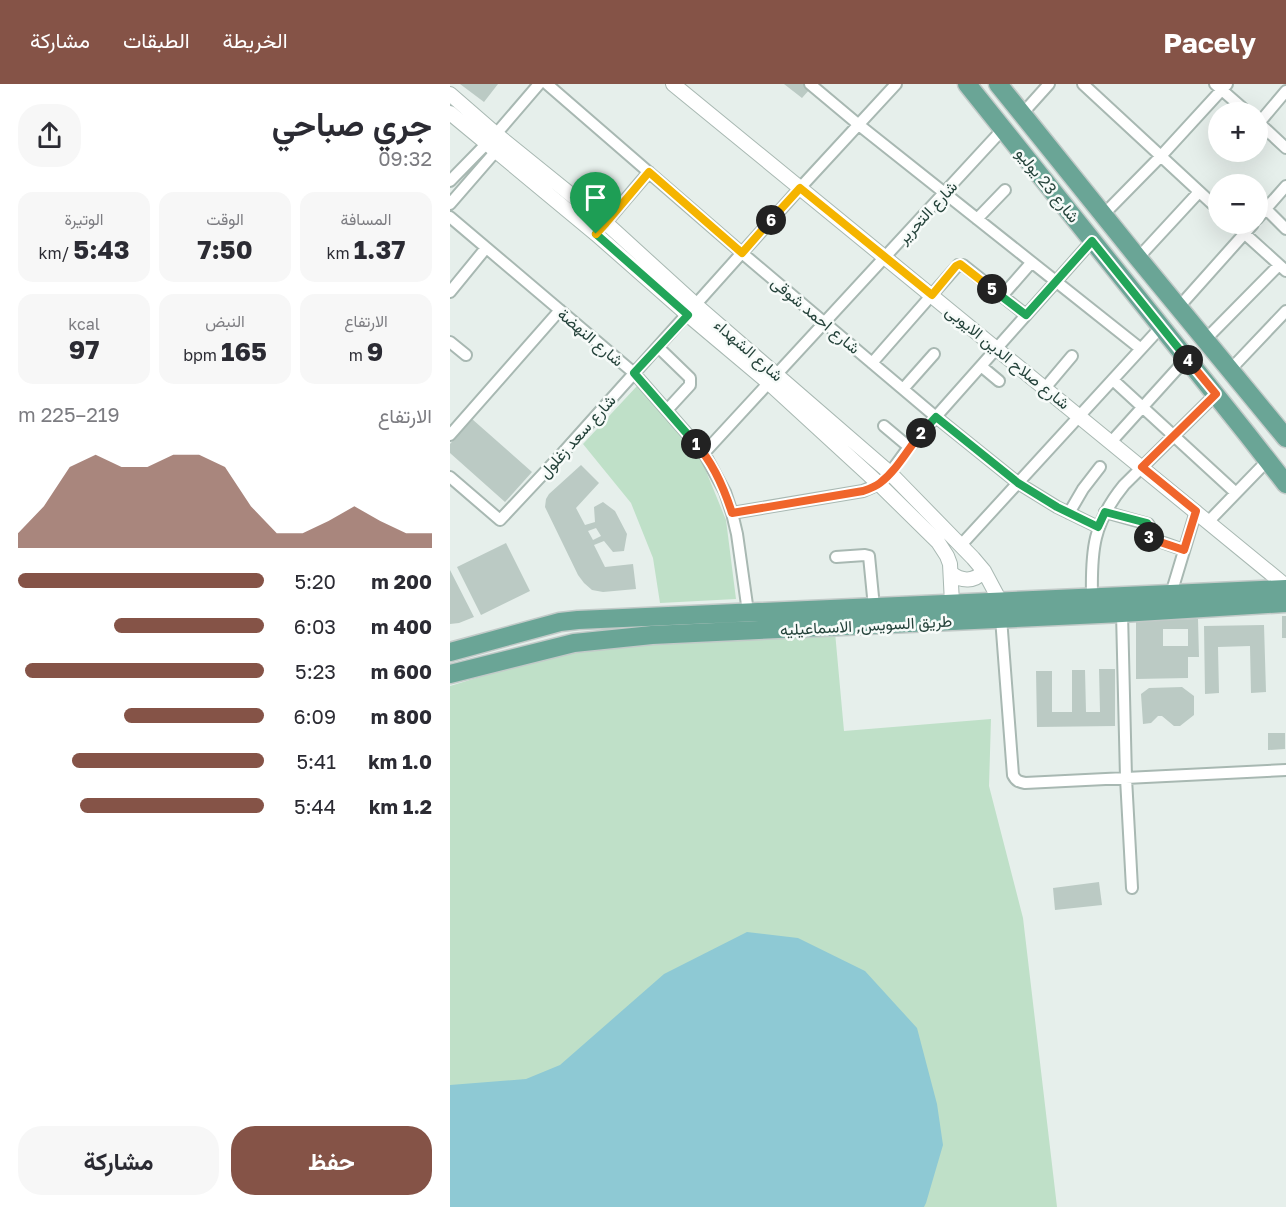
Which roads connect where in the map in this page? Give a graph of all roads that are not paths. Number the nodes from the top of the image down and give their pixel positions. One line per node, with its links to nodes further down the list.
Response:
1 (539, 84): 20 (street)
2 (547, 84): 23 (street, شارع احمد شوقى)
3 (673, 84): 26 (street, شارع صلاح الدين الايوبى)
4 (810, 84): 17 (street)
5 (896, 84): 17 (street, شارع سعد زغلول)
6 (967, 84): 18 (main road, شارع 23 يوليو)
7 (998, 84): 16 (main road, شارع 23 يوليو)
8 (1049, 84): 16 (street)
9 (1083, 84): 22 (street)
10 (1221, 86): 13 (street); 22 (street)
11 (1286, 92): 14 (street)
12 (450, 94): 20 (street, شارع الشهداء)
13 (1237, 102)
14 (1268, 111)
15 (450, 113): 20 (street, شارع الشهداء)
16 (1022, 114): 34 (main road, شارع 23 يوليو)
17 (859, 125): 26 (street, شارع سعد زغلول); 29 (street)
18 (1003, 129): 29 (street, شارع التحرير); 42 (main road, شارع 23 يوليو)
19 (1268, 131): 21 (street)
20 (493, 143): 24 (street); 31 (street); 37 (street, شارع الشهداء); 39 (street, شارع الشهداء)
21 (1286, 148)
22 (1161, 156): 28 (street); 34 (street)
23 (649, 172): 37 (street); 44 (street, شارع احمد شوقى)
24 (450, 181)
25 (1286, 186): 32 (street)
26 (800, 188): 44 (street, شارع سعد زغلول); 45 (street, شارع صلاح الدين الايوبى)
27 (1005, 190): 36 (street)
28 (1200, 192): 30 (street); 46 (street)
29 (944, 193): 36 (street); 45 (street, شارع التحرير)
30 (1208, 200)
31 (450, 204)
32 (1268, 207)
33 (1268, 211): 38 (street)
34 (1103, 215): 46 (main road, شارع 23 يوليو)
35 (450, 217): 43 (street, شارع النهضة)
36 (977, 219): 47 (street)
37 (606, 223): 39 (street); 55 (street, شارع الشهداء)
38 (1286, 229)
39 (596, 234): 55 (street, شارع الشهداء)
40 (1243, 234): 53 (street)
41 (1245, 234): 48 (street)
42 (1092, 241): 49 (street); 59 (main road, شارع 23 يوليو)
43 (486, 248): 50 (street); 54 (street, شارع النهضة)
44 (742, 253): 55 (street, شارع سعد زغلول); 58 (street, شارع احمد شوقى)
45 (885, 257): 51 (street, شارع صلاح الدين الايوبى); 58 (street, شارع التحرير)
46 (1138, 258): 53 (main road, شارع 23 يوليو)
47 (1032, 263): 49 (street); 52 (street)
48 (1282, 268): 60 (street)
49 (1056, 282): 57 (street); 64 (street)
50 (450, 292)
51 (932, 295): 52 (street); 63 (street, شارع صلاح الدين الايوبى); 69 (street)
52 (1002, 296): 57 (street)
53 (1178, 308): 60 (main road, شارع 23 يوليو)
54 (561, 310): 72 (street, شارع النهضة); 87 (street)
55 (692, 310): 62 (street, شارع سعد زغلول); 73 (street, شارع الشهداء)
56 (1286, 311): 71 (street)
57 (1026, 315): 63 (street)
58 (825, 322): 69 (street, شارع احمد شوقى); 73 (street, شارع التحرير)
59 (1161, 327): 64 (street); 68 (main road, شارع 23 يوليو)
60 (1205, 340): 71 (main road, شارع 23 يوليو)
61 (450, 342): 66 (street)
62 (658, 347): 72 (street, شارع سعد زغلول); 80 (street)
63 (997, 348): 70 (street); 77 (street, شارع صلاح الدين الايوبى)
64 (1141, 349): 74 (street)
65 (934, 354): 76 (street)
66 (466, 355)
67 (1072, 356): 77 (street)
68 (1187, 358): 78 (main road, شارع 23 يوليو); 79 (street)
69 (872, 363): 76 (street, شارع احمد شوقى)
70 (981, 366): 75 (street); 83 (street)
71 (1230, 370): 78 (main road); 81 (main road, شارع 23 يوليو)
72 (634, 373): 80 (street, شارع النهضة); 96 (street, شارع سعد زغلول)
73 (773, 379): 91 (street, شارع التحرير); 95 (street, شارع الشهداء); 98 (street, شارع الشهداء)
74 (1113, 380): 79 (street); 82 (street)
75 (999, 381)
76 (903, 388): 83 (street, شارع احمد شوقى)
77 (1046, 388): 82 (street, شارع صلاح الدين الايوبى)
78 (1216, 394): 86 (main road, شارع 23 يوليو); 88 (street)
79 (1143, 407): 88 (street); 89 (street)
80 (666, 410): 91 (street, شارع النهضة)
81 (1266, 415): 85 (main road, شارع 23 يوليو); 86 (main road)
82 (1080, 416): 89 (street, شارع صلاح الدين الايوبى); 97 (street)
83 (936, 417): 90 (street); 97 (street, شارع احمد شوقى)
84 (884, 426): 90 (street)
85 (1285, 433)
86 (1247, 434): 92 (main road, شارع 23 يوليو)
87 (450, 435)
88 (1174, 436): 94 (street); 100 (street)
89 (1111, 442): 94 (street, شارع صلاح الدين الايوبى)
90 (909, 447): 95 (street)
91 (704, 453): 103 (street, شارع النهضة)
92 (1268, 460): 99 (main road, شارع 23 يوليو); 100 (street)
93 (1100, 467): 104 (street)
94 (1142, 467): 101 (street, شارع صلاح الدين الايوبى); 102 (street)
95 (890, 473): 98 (street); 107 (street, شارع الشهداء)
96 (450, 477)
97 (1018, 483): 104 (street, شارع احمد شوقى); 107 (street)
98 (879, 484): 103 (street); 111 (street, شارع الشهداء)
99 (1286, 484)
100 (1236, 493): 105 (street)
101 (1196, 511): 105 (street, شارع صلاح الدين الايوبى); 108 (street)
102 (1105, 512): 106 (street); 108 (street)
103 (732, 513): 119 (street, شارع النهضة)
104 (1069, 513): 106 (street, شارع احمد شوقى)
105 (1208, 522): 112 (street, شارع صلاح الدين الايوبى)
106 (1098, 527): 114 (street)
107 (961, 545): 110 (street, شارع الشهداء)
108 (1184, 550): 113 (street)
109 (836, 557): 117 (street)
110 (984, 571): 111 (street); 118 (street, شارع الشهداء)
111 (951, 573): 115 (street, شارع الشهداء)
112 (1286, 587): 113 (main road, طريق السويس, الاسماعيليه)
113 (1171, 594): 114 (main road, طريق السويس, الاسماعيليه)
114 (1092, 597): 118 (main road, طريق السويس, الاسماعيليه)
115 (952, 603): 117 (main road, طريق السويس, الاسماعيليه); 118 (main road, طريق السويس, الاسماعيليه)
116 (1286, 603): 120 (main road, طريق السويس, الاسماعيليه)
117 (874, 607): 119 (main road, طريق السويس, الاسماعيليه)
118 (1000, 610): 120 (main road, طريق السويس, الاسماعيليه); 123 (main road, طريق السويس, الاسماعيليه); 128 (street)
119 (748, 612): 121 (main road, طريق السويس, الاسماعيليه)
120 (1122, 613): 128 (street)
121 (583, 619): 122 (main road, طريق السويس, الاسماعيليه); 123 (main road)
122 (554, 624): 124 (main road); 125 (main road, طريق السويس, الاسماعيليه)
123 (586, 641): 124 (main road, طريق السويس, الاسماعيليه)
124 (562, 645): 126 (main road, طريق السويس, الاسماعيليه)
125 (450, 652)
126 (450, 674)
127 (1286, 770): 128 (street)
128 (1126, 778): 129 (street)
129 (1131, 888)

